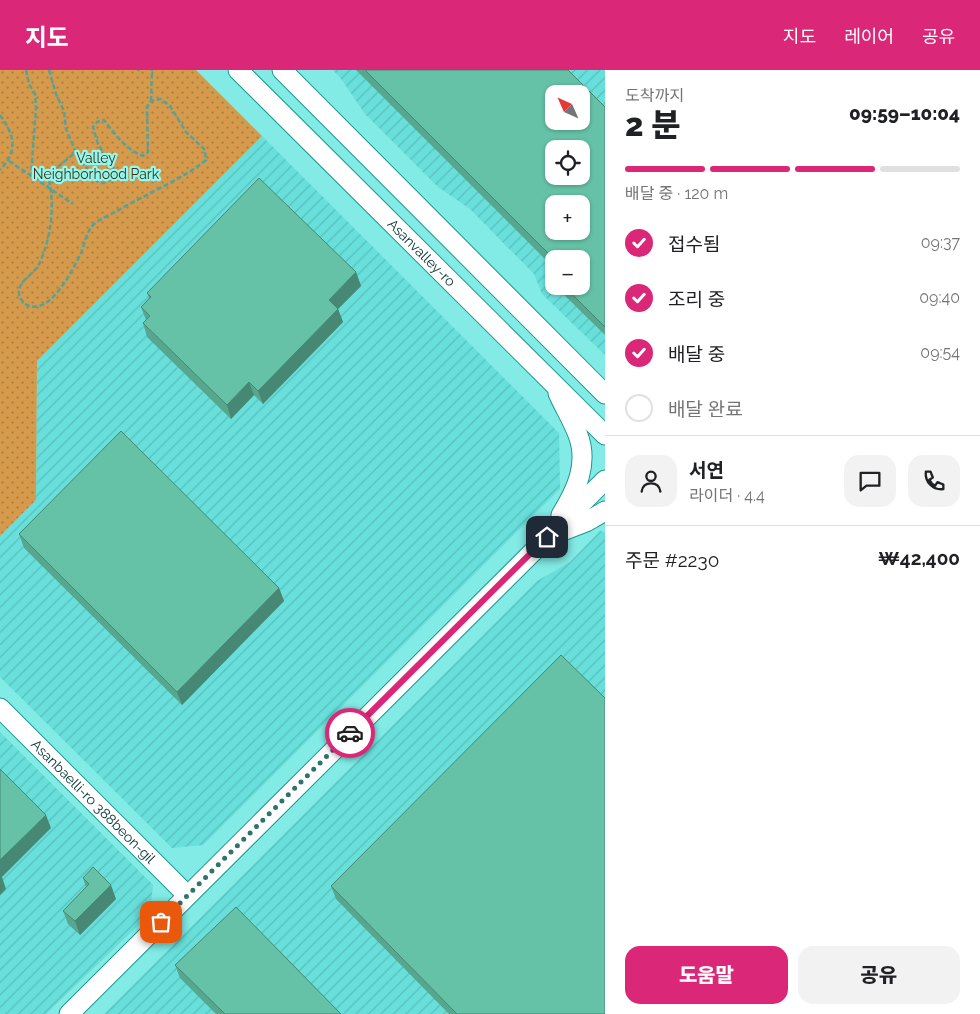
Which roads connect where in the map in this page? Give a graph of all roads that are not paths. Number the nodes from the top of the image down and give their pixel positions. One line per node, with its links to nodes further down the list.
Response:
1 (238, 70): 5 (street, Asanvalley-ro)
2 (282, 70): 3 (street)
3 (573, 362): 4 (street); 6 (street)
4 (605, 381)
5 (553, 383): 7 (street, Asanvalley-ro); 10 (street)
6 (605, 394)
7 (605, 435)
8 (605, 480): 10 (street)
9 (605, 511): 10 (street)
10 (547, 537): 12 (street)
11 (0, 708): 12 (street, Asanbaelli-ro 388beon-gil)
12 (187, 896): 13 (street)
13 (69, 1014)

